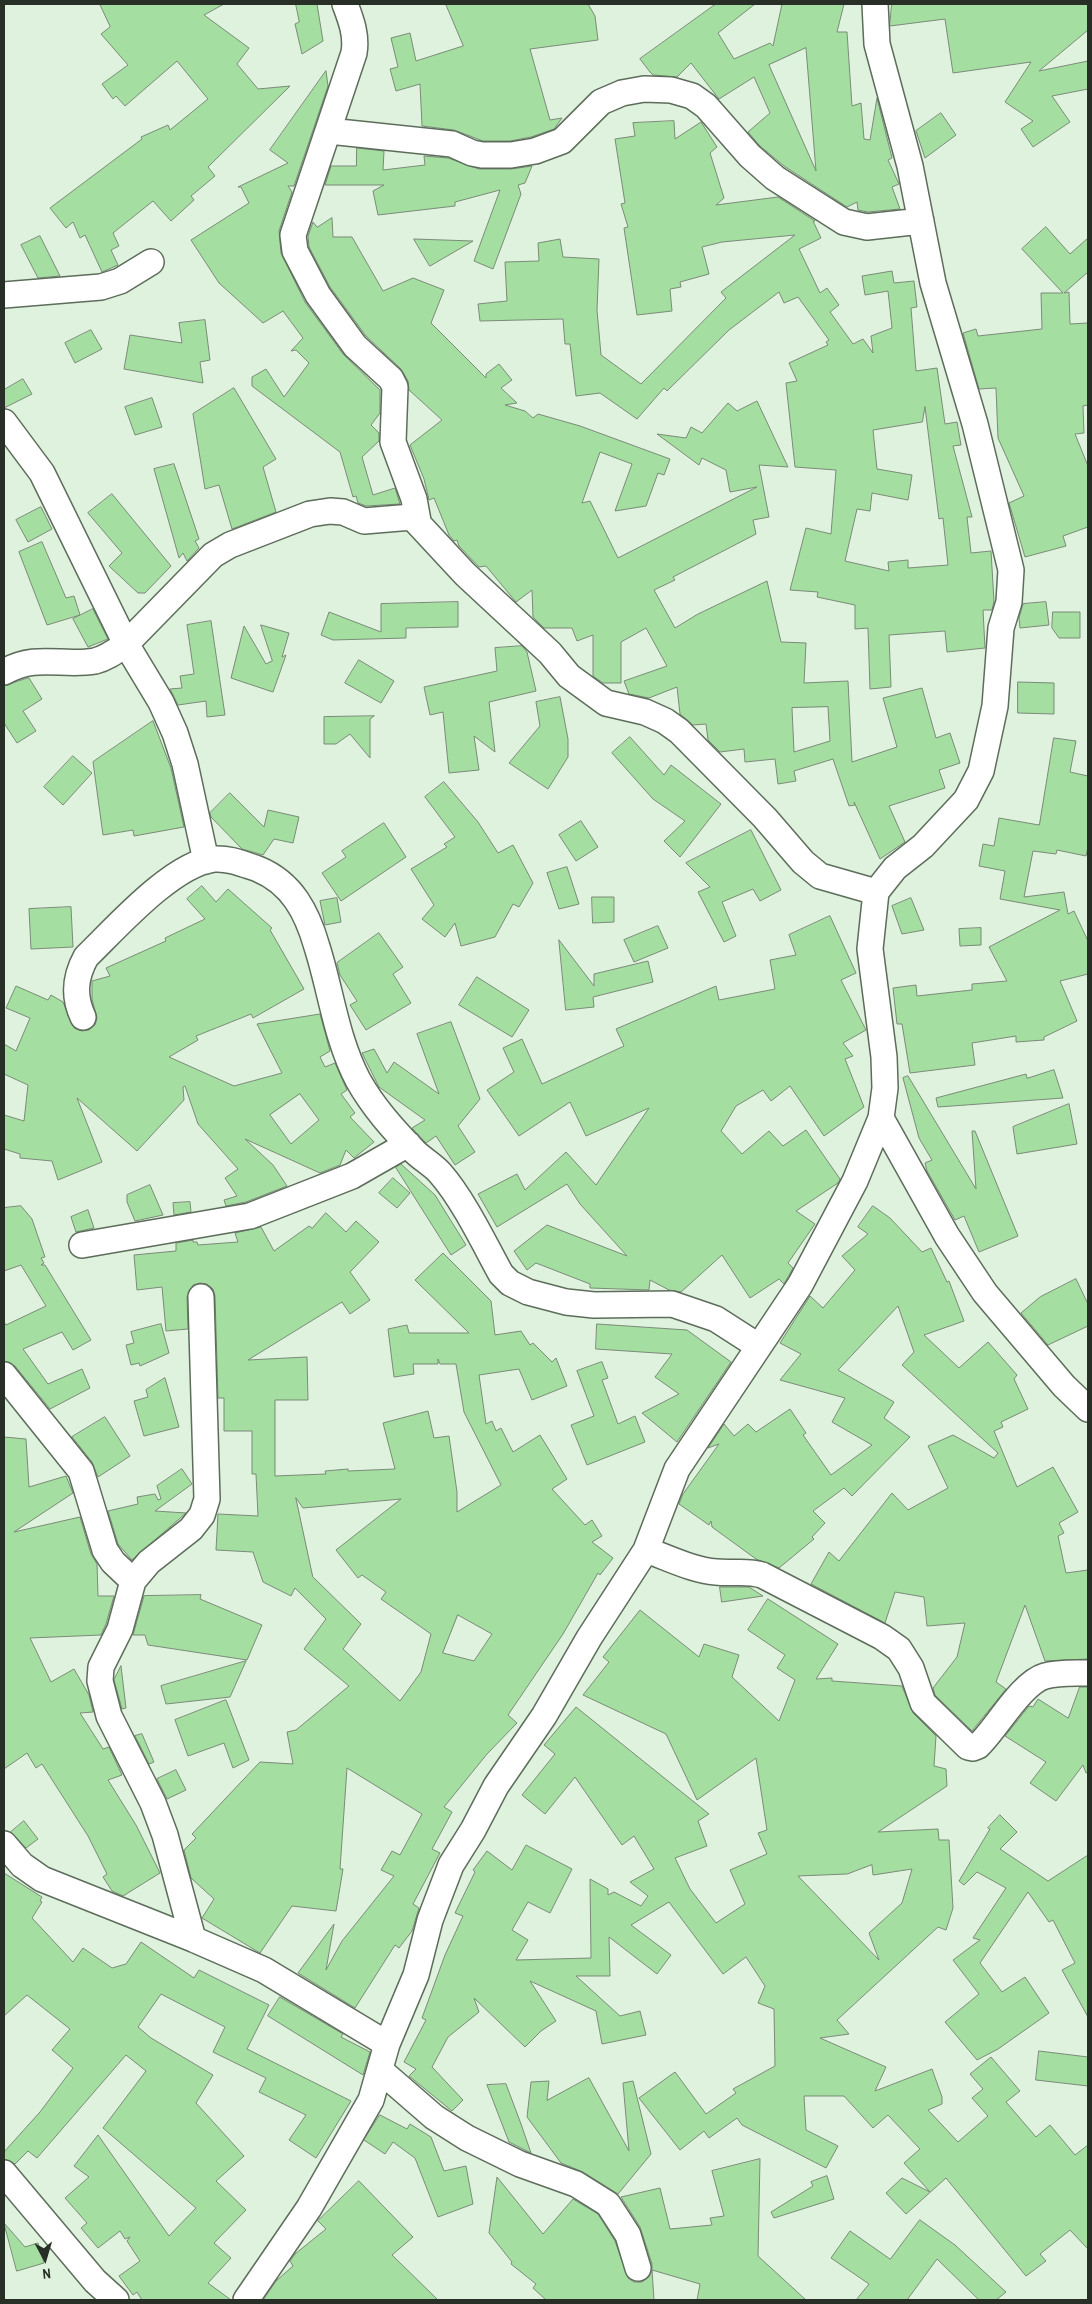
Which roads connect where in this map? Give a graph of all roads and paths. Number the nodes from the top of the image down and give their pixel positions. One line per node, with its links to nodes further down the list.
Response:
1 (345, 4): 3 (street)
2 (875, 4): 4 (street)
3 (329, 130): 4 (street); 8 (street)
4 (921, 221): 12 (street)
5 (151, 262): 6 (street)
6 (4, 295)
7 (4, 422): 9 (street)
8 (418, 521): 9 (street); 12 (street)
9 (126, 644): 10 (street); 11 (street)
10 (4, 672)
11 (206, 861): 13 (street); 15 (street)
12 (876, 892): 14 (street)
13 (83, 1017)
14 (881, 1118): 18 (street); 20 (street)
15 (408, 1144): 16 (street); 18 (street)
16 (82, 1244)
17 (200, 1297): 22 (street)
18 (758, 1346): 21 (street)
19 (4, 1375): 22 (street)
20 (1088, 1410)
21 (646, 1550): 23 (street); 26 (street)
22 (133, 1581): 25 (street)
23 (1088, 1672)
24 (4, 1844): 25 (street)
25 (193, 1939): 26 (street)
26 (387, 2044): 27 (street)
27 (381, 2071): 29 (street); 31 (street)
28 (4, 2172): 30 (street)
29 (638, 2268)
30 (116, 2300)
31 (246, 2300)

